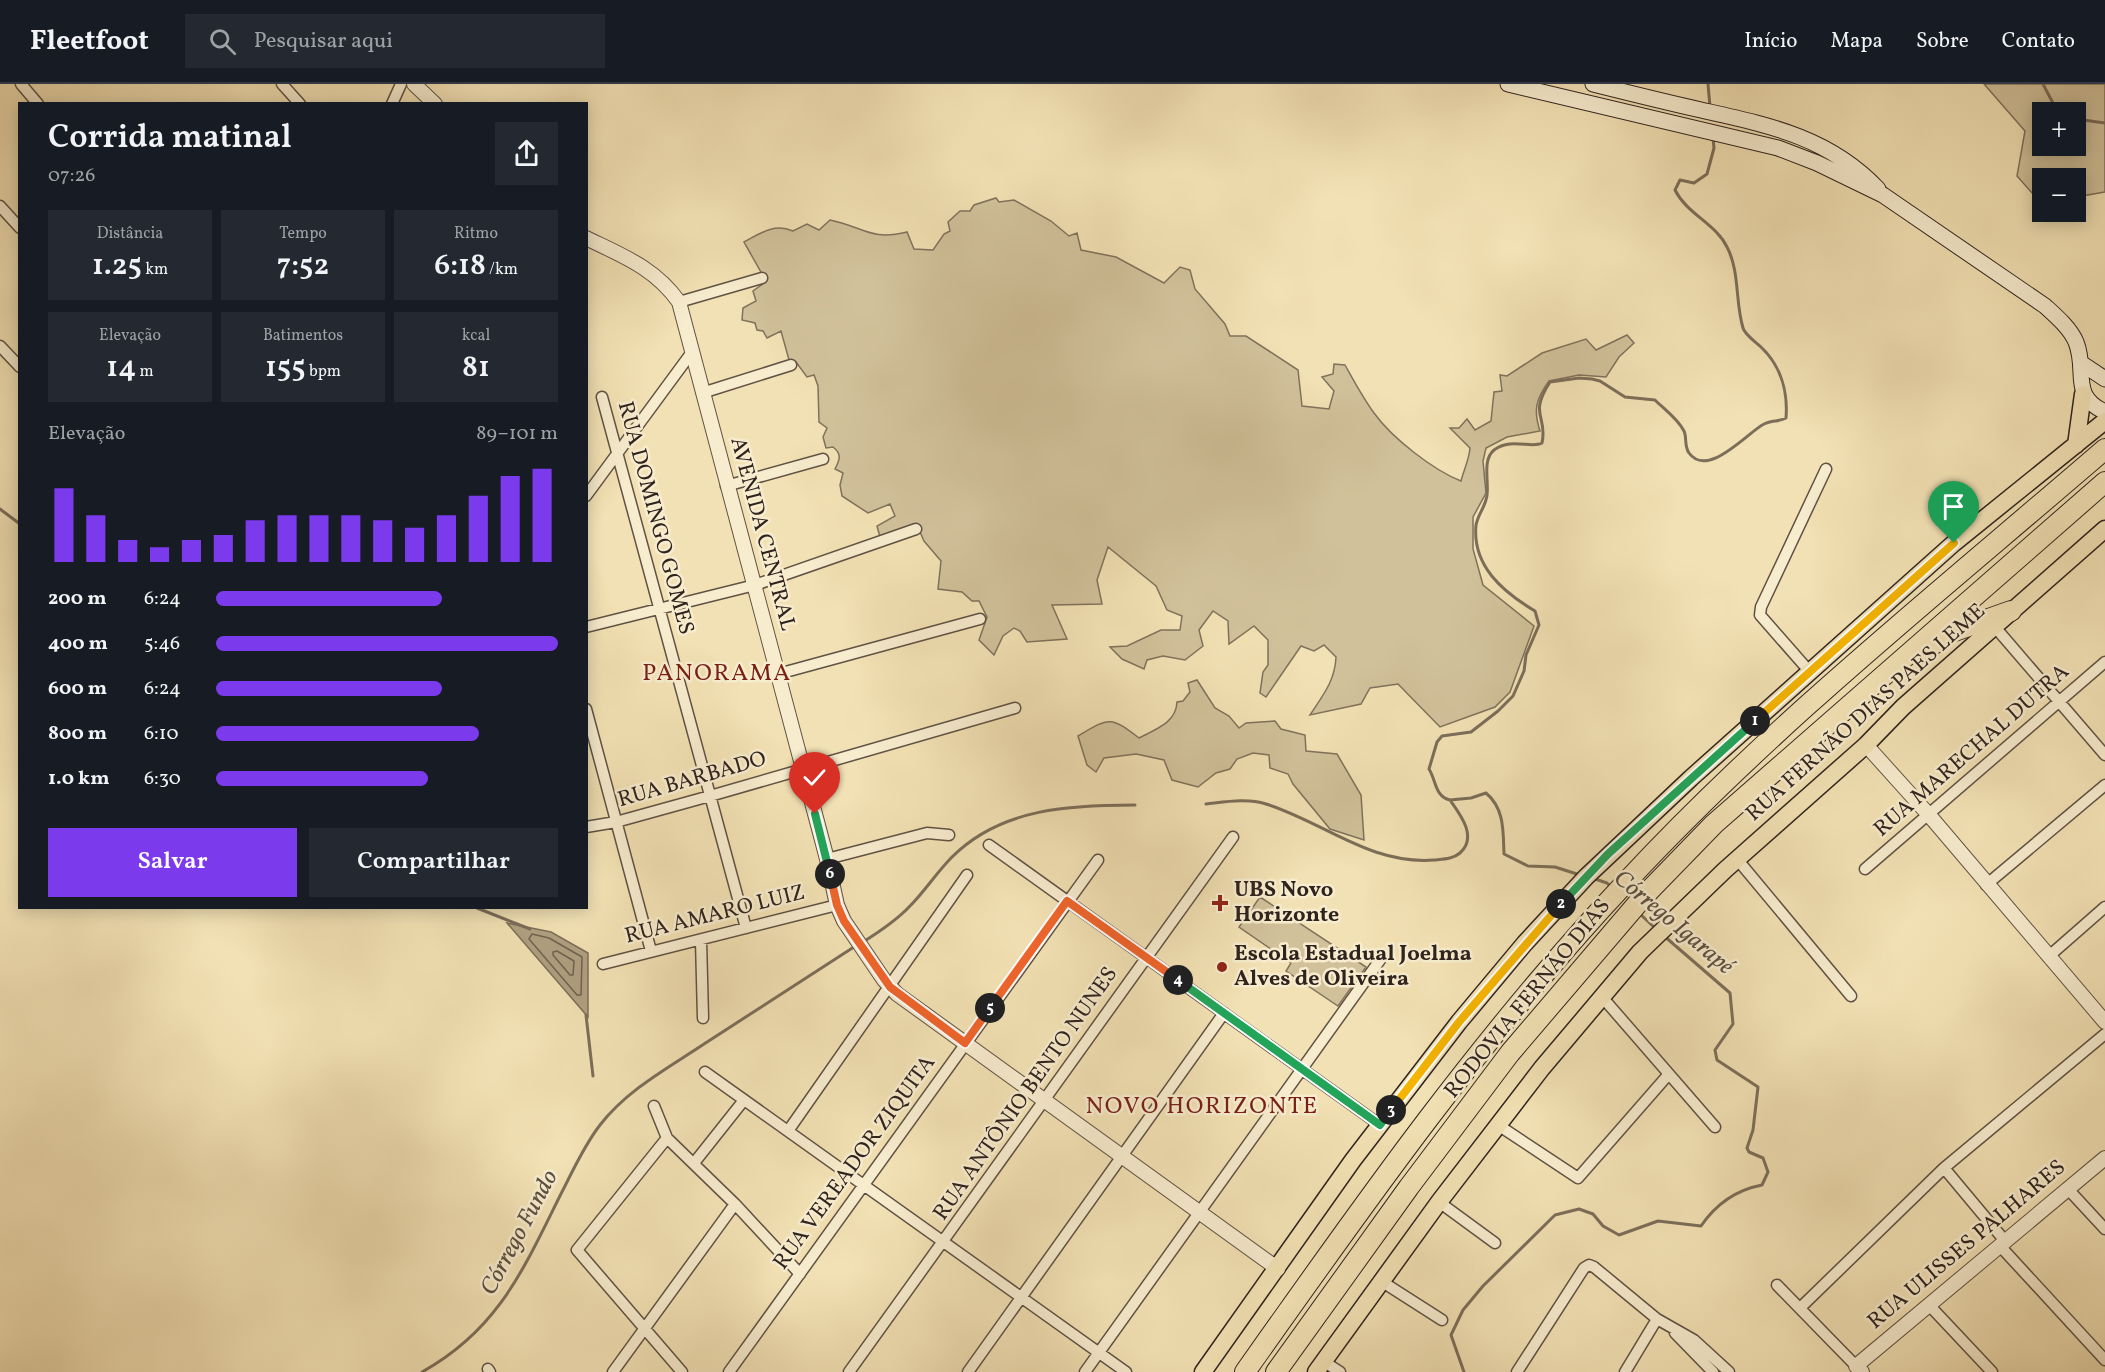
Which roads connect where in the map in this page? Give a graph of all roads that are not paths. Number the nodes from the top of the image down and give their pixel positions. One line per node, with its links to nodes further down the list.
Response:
1 (282, 84): 8 (street)
2 (401, 84): 9 (street)
3 (414, 84): 10 (street)
4 (1508, 84): 11 (main road)
5 (1593, 84): 11 (main road)
6 (23, 85): 7 (street)
7 (36, 102)
8 (298, 102)
9 (393, 102)
10 (433, 102)
11 (1883, 195): 19 (main road)
12 (0, 206): 13 (street)
13 (18, 226)
14 (588, 239): 16 (street)
15 (762, 278): 16 (street)
16 (679, 302): 18 (street, AVENIDA CENTRAL)
17 (0, 346): 20 (street)
18 (692, 352): 23 (street, AVENIDA CENTRAL); 30 (street)
19 (2081, 363): 22 (main road); 24 (main road)
20 (18, 365)
21 (791, 365): 23 (street)
22 (2105, 380)
23 (702, 393): 34 (street, AVENIDA CENTRAL)
24 (2083, 394): 26 (main road); 28 (main road)
25 (602, 397): 30 (street, RUA DOMINGO GOMES)
26 (2105, 412)
27 (2105, 421): 28 (main road)
28 (2076, 445): 45 (main road)
29 (2105, 449): 133 (highway, RODOVIA FERNÃO DIAS)
30 (616, 455): 35 (street); 39 (street, RUA DOMINGO GOMES)
31 (823, 459): 34 (street)
32 (1826, 469): 45 (street)
33 (2105, 482): 48 (highway, RODOVIA FERNÃO DIAS)
34 (726, 486): 38 (street, AVENIDA CENTRAL)
35 (588, 493)
36 (916, 529): 38 (street)
37 (2105, 529): 40 (main road, RUA FERNÃO DIAS PAES LEME)
38 (755, 585): 39 (street); 46 (street, AVENIDA CENTRAL)
39 (659, 608): 42 (street); 55 (street, RUA DOMINGO GOMES)
40 (2011, 611): 43 (main road, RUA FERNÃO DIAS PAES LEME); 48 (highway)
41 (980, 619): 46 (street)
42 (588, 626)
43 (1995, 627): 47 (street); 51 (main road, RUA FERNÃO DIAS PAES LEME)
44 (2105, 662): 47 (street, RUA MARECHAL DUTRA)
45 (1810, 672): 92 (main road)
46 (778, 674): 53 (street, AVENIDA CENTRAL)
47 (2060, 700): 52 (street); 56 (street, RUA MARECHAL DUTRA)
48 (1847, 706): 134 (highway, RODOVIA FERNÃO DIAS)
49 (1015, 708): 53 (street, RUA BARBADO)
50 (588, 717): 57 (street)
51 (1866, 745): 56 (street); 63 (main road, RUA FERNÃO DIAS PAES LEME)
52 (2105, 755)
53 (802, 769): 55 (street, RUA BARBADO); 62 (street, AVENIDA CENTRAL)
54 (2105, 784): 67 (street)
55 (710, 796): 57 (street, RUA BARBADO); 71 (street, RUA DOMINGO GOMES)
56 (1929, 815): 65 (street, RUA MARECHAL DUTRA); 67 (street)
57 (616, 822): 58 (street, RUA BARBADO); 73 (street)
58 (588, 827)
59 (949, 835): 62 (street)
60 (1233, 837): 75 (street, RUA ANTÔNIO BENTO NUNES)
61 (989, 845): 68 (street)
62 (827, 859): 69 (street, AVENIDA CENTRAL)
63 (1737, 859): 79 (street); 80 (main road, RUA FERNÃO DIAS PAES LEME)
64 (1098, 860): 68 (street, RUA VEREADOR ZIQUITA)
65 (1865, 868)
66 (967, 875): 78 (street)
67 (1986, 885): 74 (street)
68 (1067, 901): 75 (street); 85 (street, RUA VEREADOR ZIQUITA)
69 (837, 905): 71 (street, RUA AMARO LUIZ); 78 (street, AVENIDA CENTRAL)
70 (2105, 908): 74 (street)
71 (746, 928): 72 (street, RUA AMARO LUIZ)
72 (701, 940): 73 (street, RUA AMARO LUIZ); 82 (street)
73 (651, 951): 77 (street, RUA AMARO LUIZ)
74 (2048, 957): 83 (street)
75 (1147, 958): 81 (street); 90 (street, RUA ANTÔNIO BENTO NUNES)
76 (1380, 960): 86 (street)
77 (603, 964)
78 (890, 987): 85 (street, AVENIDA CENTRAL); 95 (street)
79 (1851, 996)
80 (1603, 998): 88 (street); 93 (main road, RUA FERNÃO DIAS PAES LEME)
81 (1224, 1013): 86 (street); 97 (street)
82 (703, 1018)
83 (2105, 1022)
84 (2105, 1034): 100 (street)
85 (965, 1043): 90 (street, AVENIDA CENTRAL); 101 (street, RUA VEREADOR ZIQUITA)
86 (1303, 1069): 92 (street); 105 (street)
87 (705, 1072): 89 (street)
88 (1668, 1075): 93 (street); 94 (street)
89 (744, 1100): 95 (street); 99 (street)
90 (1044, 1100): 97 (street, AVENIDA CENTRAL); 107 (street, RUA ANTÔNIO BENTO NUNES)
91 (654, 1106): 96 (street)
92 (1380, 1125): 110 (main road)
93 (1498, 1125): 103 (main road, RUA FERNÃO DIAS PAES LEME)
94 (1715, 1127)
95 (788, 1131): 101 (street)
96 (667, 1138): 99 (street); 119 (street)
97 (1121, 1156): 105 (street, AVENIDA CENTRAL); 114 (street)
98 (2105, 1158): 102 (street, RUA ULISSES PALHARES)
99 (694, 1163): 104 (street)
100 (1944, 1168): 109 (street); 116 (street)
101 (865, 1186): 107 (street); 111 (street, RUA VEREADOR ZIQUITA)
102 (2067, 1188): 106 (street); 109 (street, RUA ULISSES PALHARES)
103 (1438, 1202): 108 (street); 112 (main road, RUA FERNÃO DIAS PAES LEME)
104 (735, 1204): 111 (street); 119 (street)
105 (1199, 1212): 110 (street, AVENIDA CENTRAL); 121 (street)
106 (2105, 1229)
107 (944, 1242): 114 (street); 128 (street, RUA ANTÔNIO BENTO NUNES)
108 (1495, 1242)
109 (2003, 1244): 115 (street, RUA ULISSES PALHARES); 122 (street)
110 (1278, 1269): 132 (main road)
111 (800, 1274): 127 (street, RUA VEREADOR ZIQUITA)
112 (1381, 1281): 118 (street); 123 (main road, RUA FERNÃO DIAS PAES LEME)
113 (1777, 1285): 116 (street)
114 (1022, 1298): 121 (street); 129 (street)
115 (1929, 1305): 124 (street, RUA ULISSES PALHARES); 140 (street)
116 (1800, 1308): 124 (street)
117 (1657, 1319): 120 (street); 136 (street); 137 (street)
118 (1442, 1320)
119 (645, 1329): 125 (street); 126 (street)
120 (1673, 1330): 138 (street); 139 (street)
121 (1099, 1353): 130 (street); 131 (street)
122 (2105, 1360)
123 (1320, 1367): 135 (street)
124 (1859, 1369)
125 (613, 1372)
126 (682, 1372)
127 (729, 1372)
128 (849, 1372)
129 (968, 1372)
130 (1085, 1372)
131 (1126, 1372)
132 (1203, 1372)
133 (1245, 1372)
134 (1276, 1372)
135 (1340, 1372)
136 (1517, 1372)
137 (1625, 1372)
138 (1713, 1372)
139 (1729, 1372)
140 (1992, 1372)

